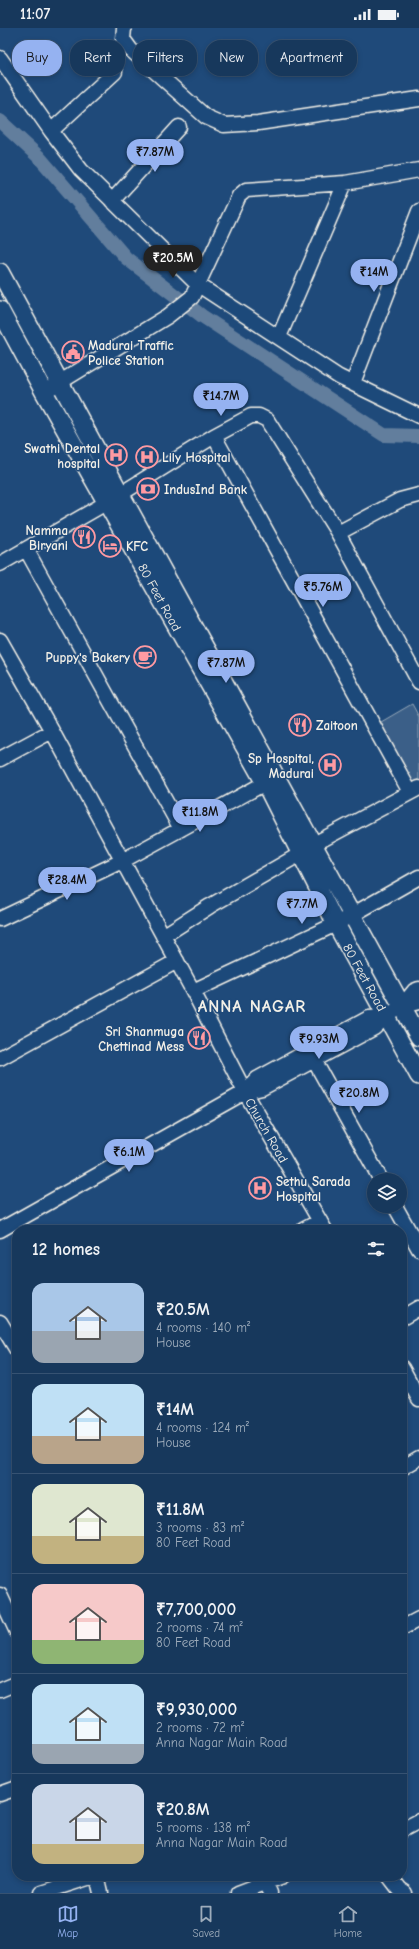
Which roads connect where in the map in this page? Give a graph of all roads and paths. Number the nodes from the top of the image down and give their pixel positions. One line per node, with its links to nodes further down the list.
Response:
1 (124, 28): 4 (street)
2 (0, 58): 6 (street)
3 (111, 76): 6 (street)
4 (419, 99)
5 (179, 128): 9 (street)
6 (51, 131): 9 (street)
7 (419, 170): 8 (street)
8 (345, 183): 12 (street); 14 (street)
9 (112, 201): 12 (street)
10 (419, 212): 16 (street)
11 (0, 272): 15 (main road, 80 Feet Road)
12 (195, 290): 14 (street); 15 (street)
13 (0, 310): 17 (main road, 80 Feet Road)
14 (279, 337): 16 (street)
15 (59, 382): 17 (street); 21 (main road, 80 Feet Road)
16 (353, 383): 18 (street)
17 (44, 392): 21 (main road, 80 Feet Road)
18 (419, 416)
19 (214, 436): 21 (street); 22 (street); 30 (street)
20 (419, 495): 22 (street)
21 (113, 498): 23 (street); 29 (main road, 80 Feet Road); 32 (main road, 80 Feet Road)
22 (338, 533): 26 (street)
23 (26, 549): 24 (street); 31 (street)
24 (0, 564)
25 (0, 640): 27 (street, Church Road)
26 (419, 682)
27 (52, 731): 28 (street); 33 (street, Church Road)
28 (0, 759)
29 (265, 783): 31 (street); 32 (main road, 80 Feet Road)
30 (414, 790): 32 (street)
31 (181, 829): 33 (street)
32 (308, 849): 35 (main road, 80 Feet Road); 37 (main road, 80 Feet Road); 38 (street)
33 (122, 861): 36 (street); 38 (street, Church Road)
34 (419, 877): 35 (street)
35 (351, 916): 37 (street); 43 (main road, 80 Feet Road)
36 (0, 919)
37 (336, 924): 41 (street); 44 (main road, 80 Feet Road)
38 (163, 936): 39 (street, Church Road)
39 (177, 961): 41 (street, Church Road); 46 (street)
40 (419, 989): 43 (street)
41 (193, 991): 49 (street, Church Road)
42 (419, 1002): 43 (street)
43 (402, 1006): 44 (street); 45 (main road, 80 Feet Road)
44 (386, 1016): 47 (street); 48 (main road, 80 Feet Road); 49 (street)
45 (419, 1037)
46 (0, 1058)
47 (314, 1060): 49 (street); 50 (street)
48 (419, 1076)
49 (245, 1092): 52 (street, Church Road); 55 (street)
50 (377, 1173)
51 (399, 1213): 53 (street)
52 (322, 1225)
53 (406, 1225)
54 (407, 1228): 56 (street)
55 (0, 1230)
56 (419, 1249)
57 (419, 1308): 58 (street)
58 (407, 1315)
59 (0, 1322): 60 (street)
60 (12, 1342)
61 (407, 1377): 62 (street)
62 (419, 1399)
63 (419, 1458): 64 (street)
64 (407, 1465)
65 (0, 1595): 67 (street)
66 (419, 1619): 68 (street)
67 (12, 1621)
68 (407, 1625)
69 (12, 1685): 70 (street)
70 (0, 1690)
71 (12, 1790): 72 (street)
72 (0, 1794)
73 (419, 1821): 74 (street)
74 (407, 1827)
75 (80, 1881): 80 (street)
76 (97, 1881): 81 (street)
77 (276, 1881): 79 (street)
78 (393, 1881): 83 (street)
79 (267, 1888): 82 (street)
80 (41, 1893)
81 (101, 1893)
82 (238, 1893)
83 (405, 1893)

